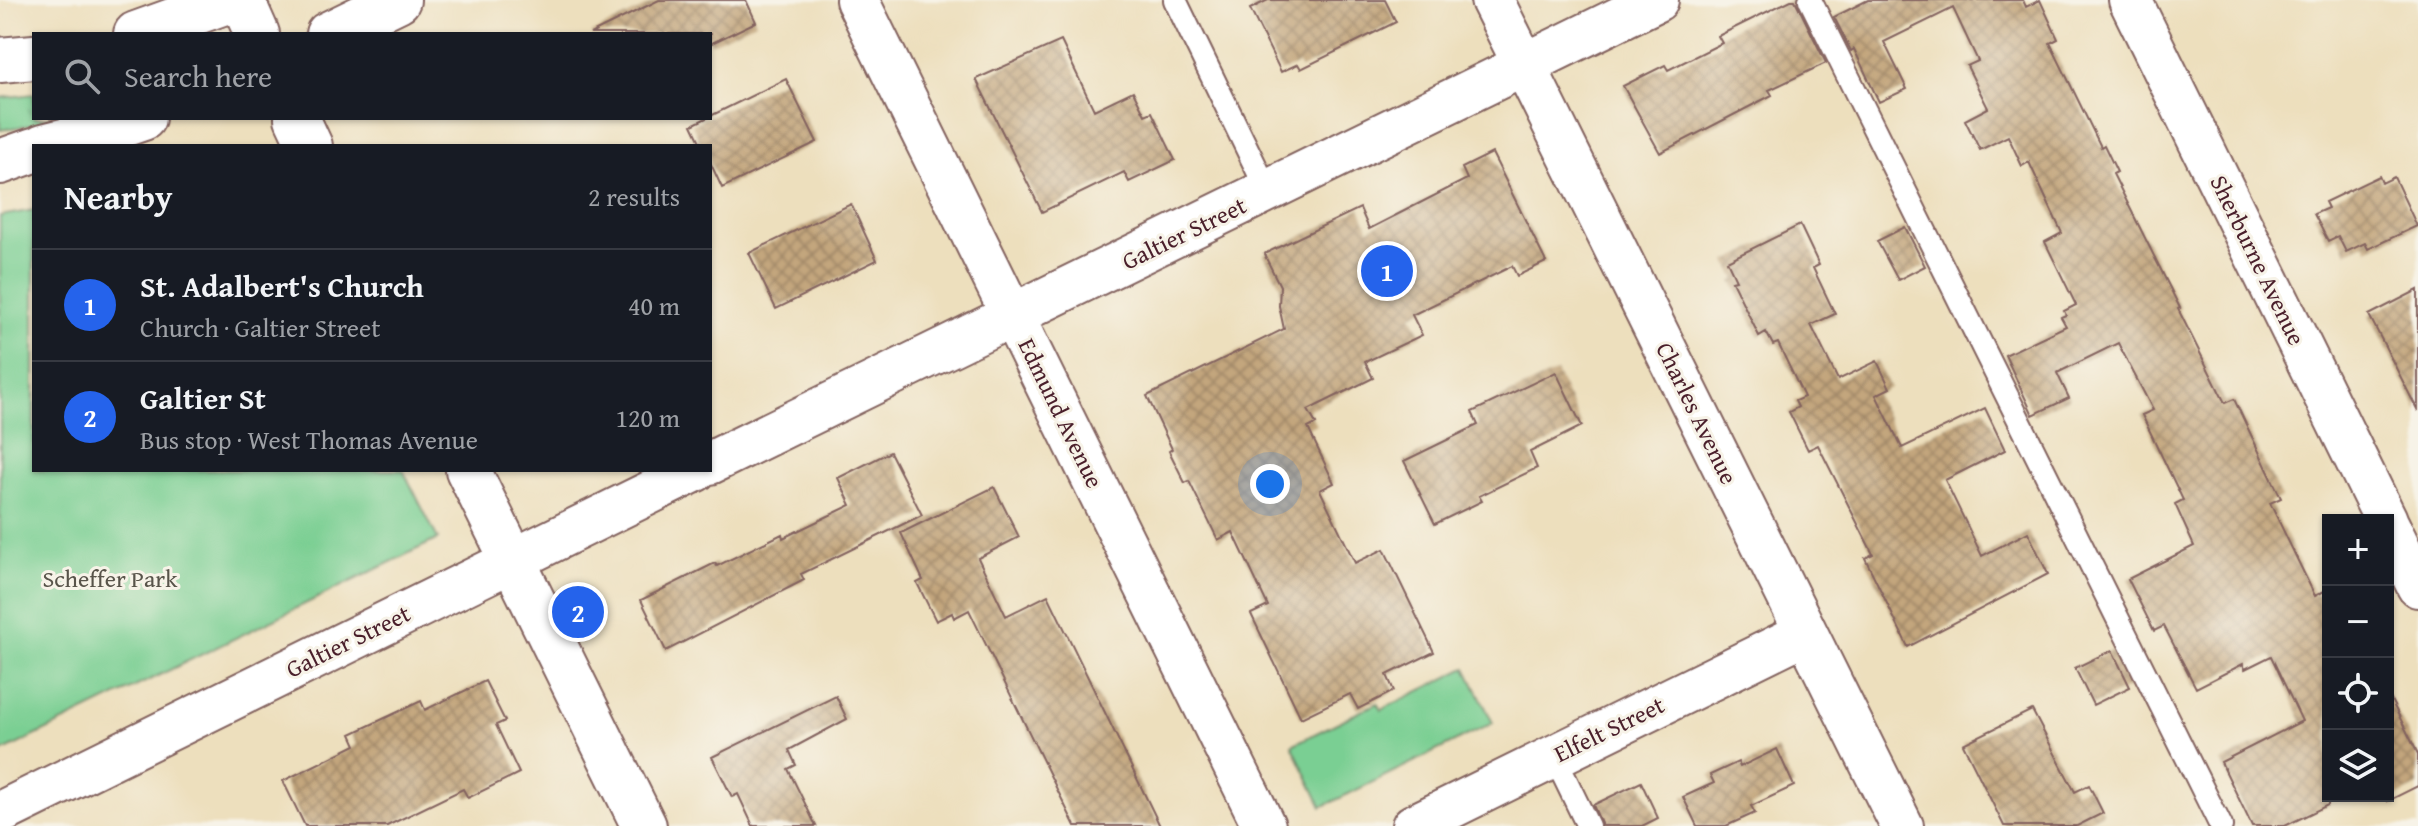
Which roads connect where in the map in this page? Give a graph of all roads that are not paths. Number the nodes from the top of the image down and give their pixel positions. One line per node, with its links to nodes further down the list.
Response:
1 (230, 0): 10 (street)
2 (242, 0): 11 (street)
3 (398, 0): 12 (street)
4 (857, 0): 25 (street, Edmund Avenue)
5 (1175, 0): 24 (lane)
6 (1492, 0): 15 (street, Charles Avenue)
7 (1657, 0): 15 (street, Galtier Street)
8 (1810, 0): 41 (lane)
9 (2130, 0): 29 (street, Sherburne Avenue)
10 (142, 32)
11 (256, 32)
12 (332, 32)
13 (32, 57): 14 (street)
14 (0, 60)
15 (1524, 65): 24 (street, Galtier Street); 33 (street, Charles Avenue)
16 (137, 120): 18 (street)
17 (298, 120): 19 (street)
18 (52, 144)
19 (309, 144)
20 (32, 148): 22 (street)
21 (32, 149): 23 (street)
22 (0, 150)
23 (0, 162)
24 (1268, 192): 25 (street, Galtier Street)
25 (1014, 316): 26 (street, Galtier Street); 37 (street, Edmund Avenue)
26 (712, 462)
27 (469, 472): 31 (street)
28 (692, 472): 31 (street, Galtier Street)
29 (2383, 514)
30 (2394, 536): 32 (street, Sherburne Avenue)
31 (512, 559): 35 (street, Galtier Street); 36 (street)
32 (2418, 586)
33 (1805, 633): 34 (street, Elfelt Street); 40 (street, Charles Avenue)
34 (1554, 756): 38 (street, Elfelt Street); 39 (lane)
35 (0, 813)
36 (644, 826)
37 (1264, 826)
38 (1413, 826)
39 (1588, 826)
40 (1902, 826)
41 (2221, 826)

